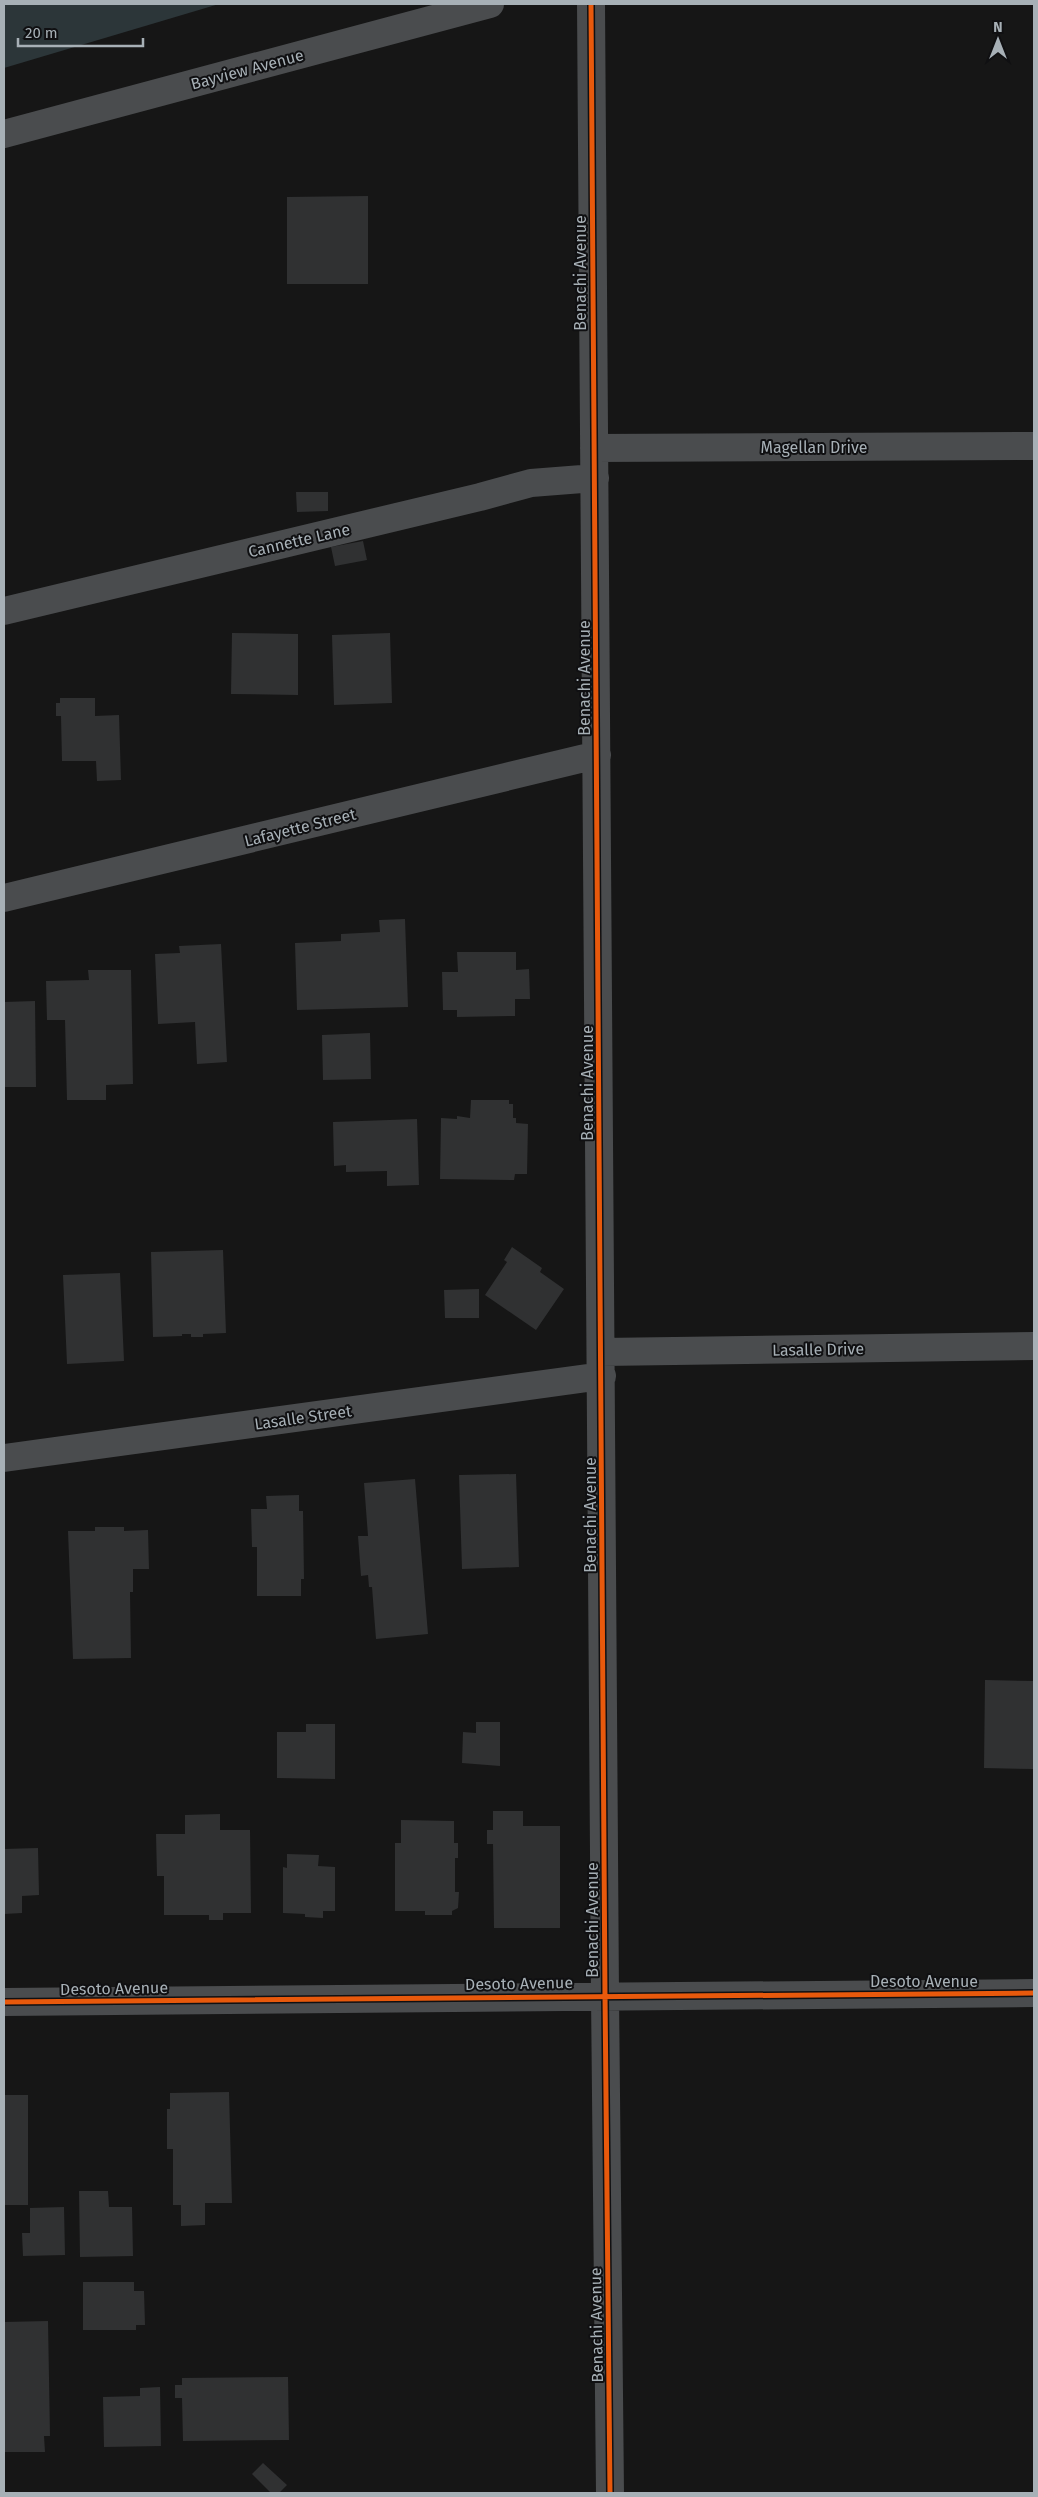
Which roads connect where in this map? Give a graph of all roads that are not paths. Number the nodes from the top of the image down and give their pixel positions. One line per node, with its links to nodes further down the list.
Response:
1 (490, 4): 3 (street, Bayview Avenue)
2 (591, 4): 5 (street, Benachi Avenue)
3 (4, 134)
4 (1034, 446): 5 (street, Magellan Drive)
5 (594, 448): 6 (street, Benachi Avenue)
6 (595, 478): 7 (street, Cannette Lane); 8 (street, Benachi Avenue)
7 (4, 611)
8 (597, 755): 9 (street, Lafayette Street); 11 (street, Benachi Avenue)
9 (4, 898)
10 (1034, 1346): 11 (street, Lasalle Drive)
11 (602, 1364): 12 (street, Lasalle Street); 14 (street, Benachi Avenue)
12 (4, 1458)
13 (1034, 1993): 14 (street, Desoto Avenue)
14 (604, 1995): 15 (street, Desoto Avenue); 16 (street, Benachi Avenue)
15 (4, 2002)
16 (610, 2493)

